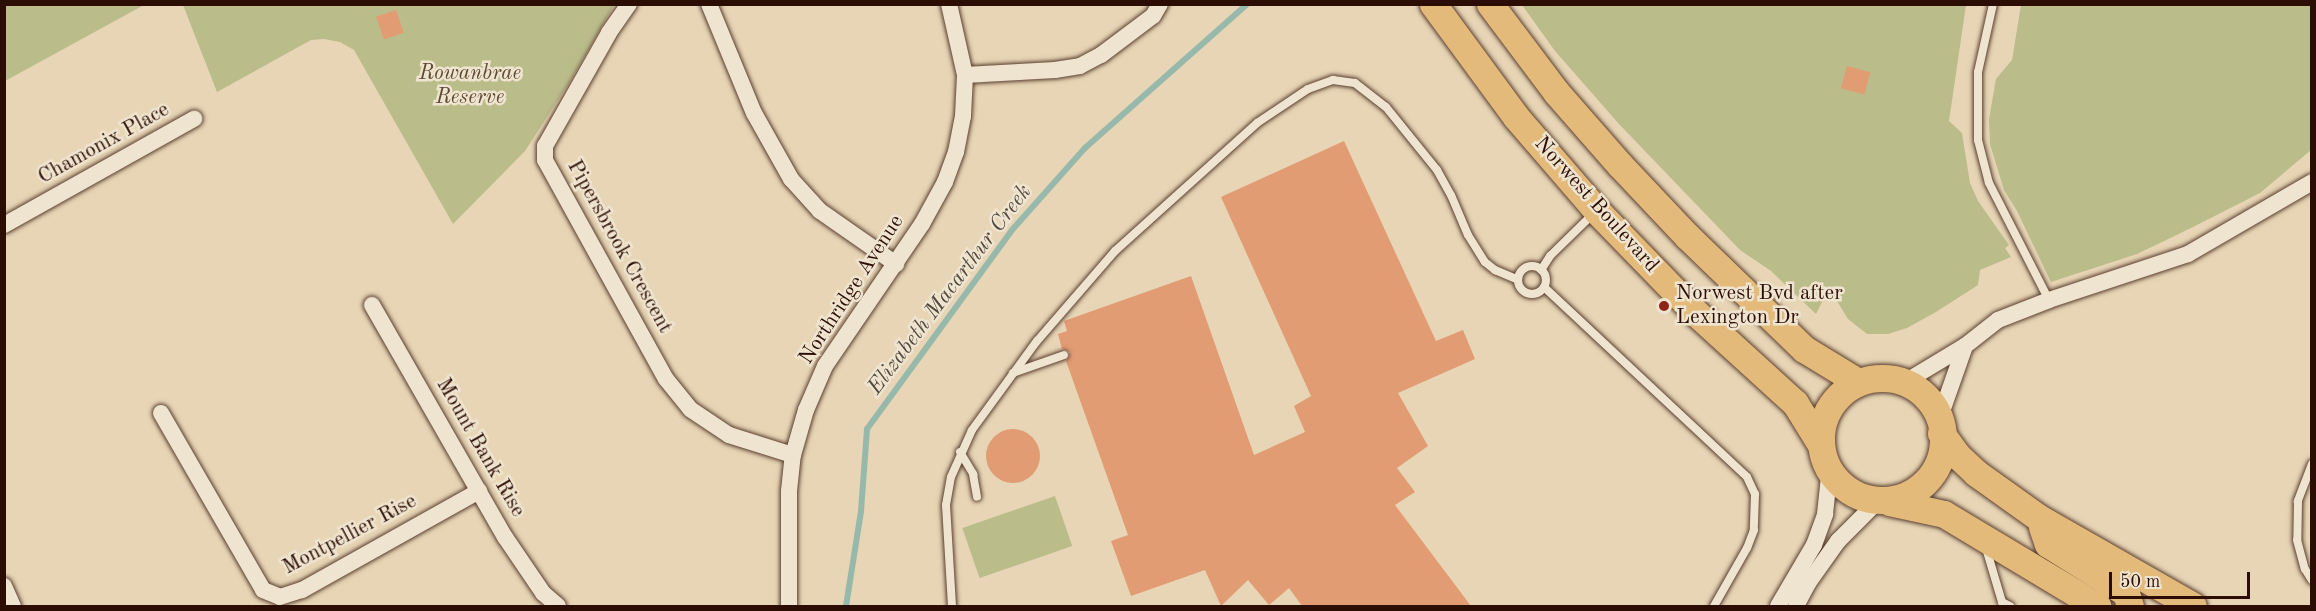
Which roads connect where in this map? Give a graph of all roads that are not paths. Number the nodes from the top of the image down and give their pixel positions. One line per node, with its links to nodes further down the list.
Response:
1 (629, 4): 27 (street, Pipersbrook Crescent)
2 (709, 4): 13 (street)
3 (950, 4): 8 (street, Northridge Avenue)
4 (1160, 4): 8 (street)
5 (1433, 4): 11 (main road, Norwest Boulevard)
6 (1490, 4): 22 (main road, Norwest Boulevard)
7 (1993, 4): 17 (lane)
8 (965, 75): 13 (street, Northridge Avenue)
9 (194, 119): 12 (street, Chamonix Place)
10 (2312, 182): 17 (street)
11 (1597, 211): 14 (lane); 28 (main road, Norwest Boulevard)
12 (4, 225)
13 (896, 264): 27 (street, Northridge Avenue)
14 (1541, 270): 15 (lane); 16 (lane)
15 (1518, 280): 16 (lane); 21 (lane)
16 (1544, 287): 41 (lane)
17 (2049, 300): 19 (street)
18 (372, 305): 30 (street, Mount Bank Rise)
19 (1965, 346): 23 (street); 25 (street)
20 (1064, 355): 21 (lane)
21 (1013, 373): 26 (lane)
22 (1858, 382): 23 (main road); 28 (main road)
23 (1905, 382): 25 (main road)
24 (160, 413): 30 (street, Montpellier Rise)
25 (1940, 425): 32 (main road); 33 (main road)
26 (960, 452): 31 (lane); 40 (lane)
27 (793, 455): 39 (street, Northridge Avenue)
28 (1826, 456): 32 (main road); 42 (street)
29 (2312, 464): 35 (lane)
30 (479, 491): 38 (street, Mount Bank Rise)
31 (977, 496)
32 (1883, 501): 34 (main road); 43 (street)
33 (2039, 518): 46 (main road); 47 (main road)
34 (1984, 538): 44 (lane); 45 (main road)
35 (2312, 579)
36 (4, 586): 37 (street)
37 (13, 606)
38 (558, 606)
39 (789, 606)
40 (952, 606)
41 (1714, 606)
42 (1779, 606)
43 (1796, 606)
44 (2010, 606)
45 (2097, 606)
46 (2130, 606)
47 (2193, 606)

